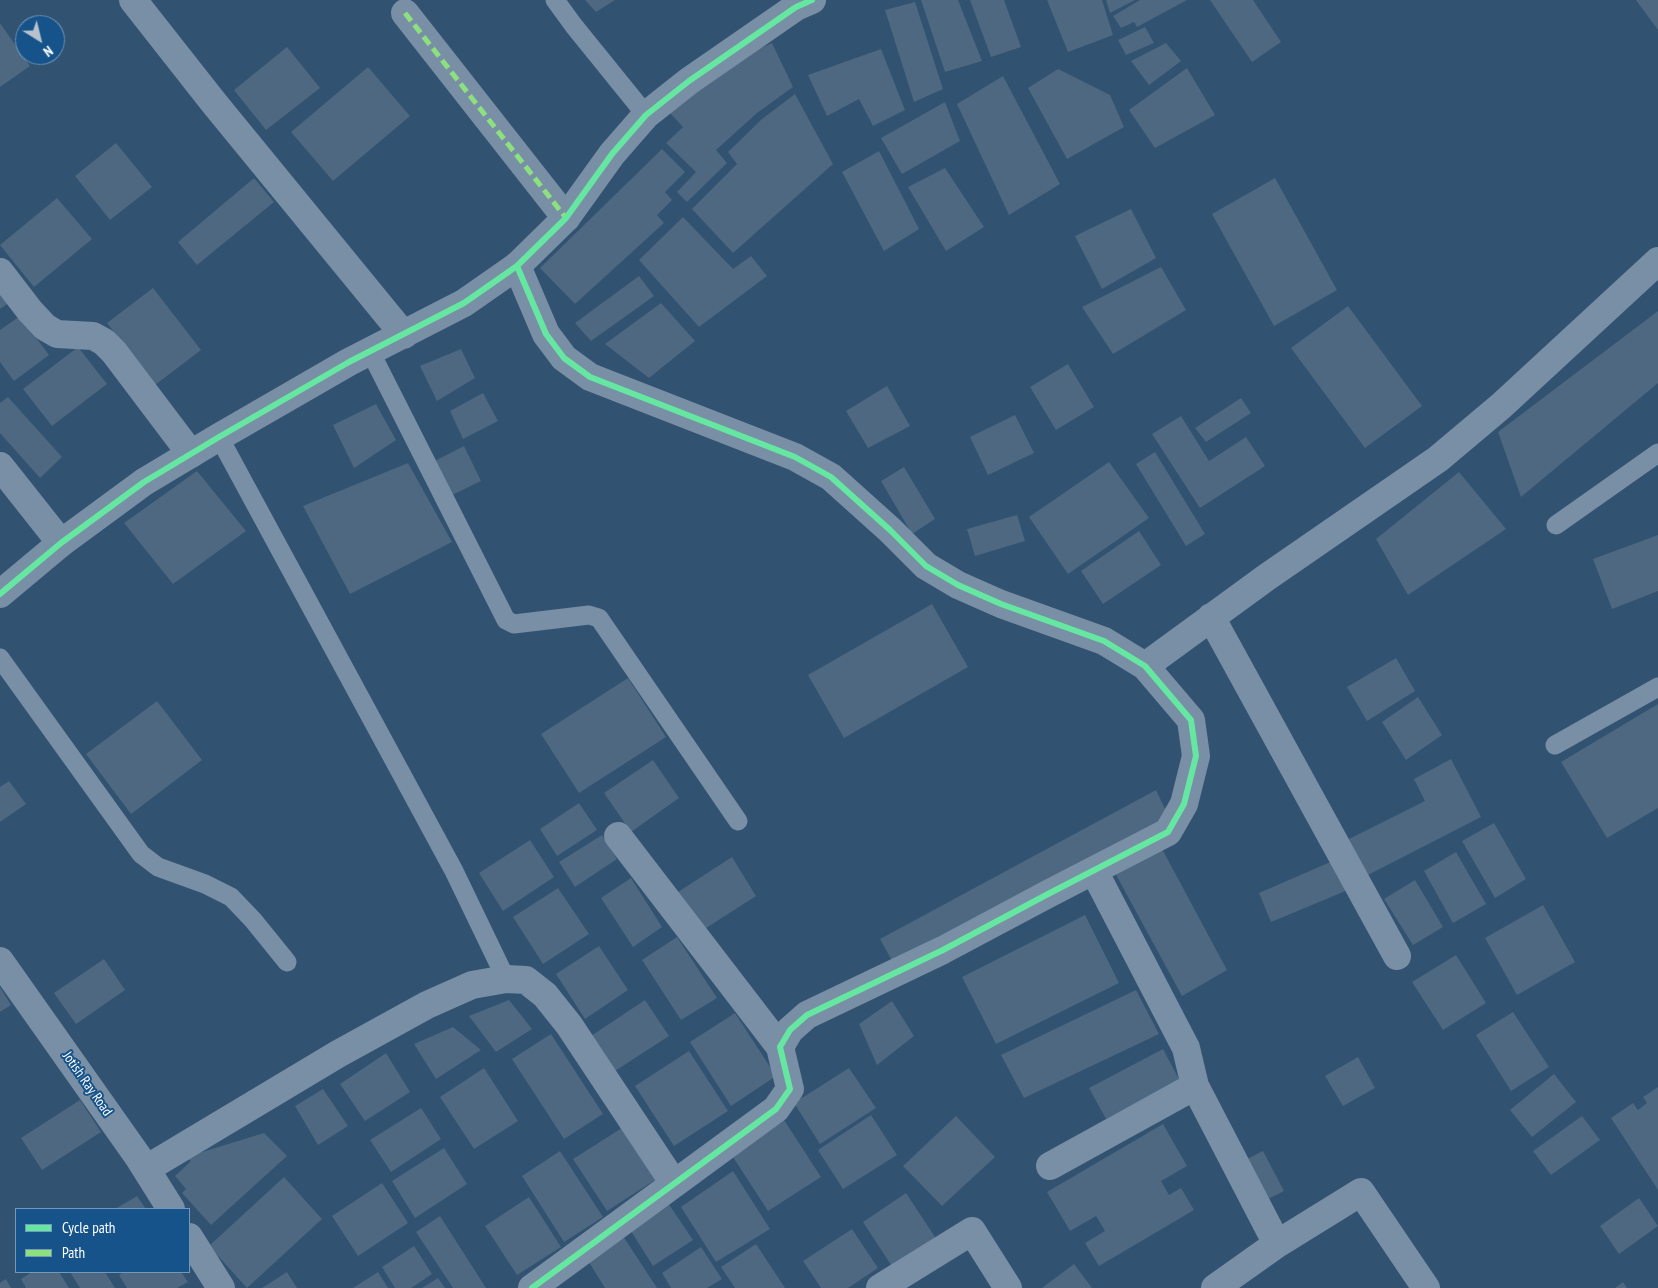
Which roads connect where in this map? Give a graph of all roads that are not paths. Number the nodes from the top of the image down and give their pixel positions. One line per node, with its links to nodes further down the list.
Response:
1 (133, 0): 10 (street)
2 (555, 0): 5 (lane)
3 (800, 2): 5 (street)
4 (405, 12): 6 (street)
5 (646, 115): 6 (street)
6 (566, 218): 8 (street)
7 (1658, 261): 19 (street)
8 (517, 266): 10 (street); 21 (street)
9 (0, 272): 14 (street)
10 (404, 335): 11 (street)
11 (370, 351): 12 (street); 24 (lane)
12 (219, 437): 14 (street); 30 (lane)
13 (1658, 453): 16 (lane)
14 (191, 454): 17 (street)
15 (0, 466): 17 (street)
16 (1556, 525)
17 (61, 543): 18 (street)
18 (0, 594)
19 (1212, 617): 21 (street); 27 (street)
20 (0, 658): 29 (lane)
21 (1145, 666): 26 (street)
22 (1658, 687): 23 (lane)
23 (1555, 745)
24 (738, 821)
25 (618, 836): 31 (street)
26 (1094, 871): 31 (street); 32 (street)
27 (1398, 956)
28 (0, 960): 34 (street, Jotish Ray Road)
29 (287, 962)
30 (506, 979): 34 (street); 35 (street)
31 (780, 1047): 35 (street)
32 (1195, 1086): 33 (street); 38 (street)
33 (1050, 1166)
34 (146, 1169): 36 (street, Jotish Ray Road)
35 (673, 1182): 40 (street)
36 (170, 1208)
37 (190, 1239): 39 (street)
38 (1277, 1244): 43 (street); 44 (street)
39 (216, 1286)
40 (532, 1288)
41 (880, 1288): 42 (street)
42 (1008, 1288)
43 (1215, 1288)
44 (1426, 1288)

